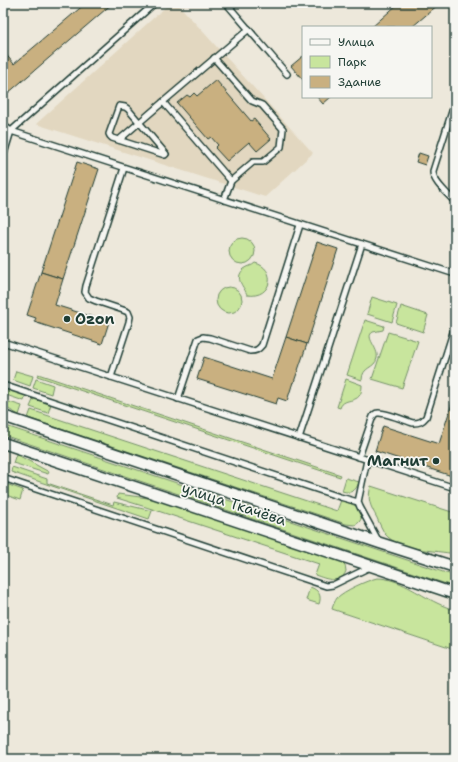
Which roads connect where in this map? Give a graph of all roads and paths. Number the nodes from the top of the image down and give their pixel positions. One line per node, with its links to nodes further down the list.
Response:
1 (155, 3): 10 (lane)
2 (226, 3): 3 (lane)
3 (249, 29): 4 (lane); 5 (lane)
4 (214, 58): 6 (lane); 14 (lane)
5 (288, 74)
6 (163, 102): 8 (lane); 14 (lane)
7 (455, 102): 16 (lane)
8 (140, 123): 11 (lane); 11 (lane); 11 (lane)
9 (3, 125): 10 (lane)
10 (11, 131): 12 (lane); 13 (lane)
11 (119, 140)
12 (3, 157)
13 (124, 168): 15 (lane); 22 (lane)
14 (231, 181): 15 (lane)
15 (224, 200): 17 (lane)
16 (455, 202)
17 (300, 224): 18 (lane); 24 (lane)
18 (362, 244): 19 (lane); 26 (lane)
19 (455, 274)
20 (455, 326): 28 (lane)
21 (3, 342): 22 (lane)
22 (111, 377): 24 (lane)
23 (3, 385): 32 (lane)
24 (178, 399): 26 (lane)
25 (3, 416): 33 (street, улица Ткачёва)
26 (299, 438): 28 (lane)
27 (3, 443): 34 (street, улица Ткачёва)
28 (359, 457): 29 (lane)
29 (367, 460): 31 (lane); 32 (lane)
30 (3, 478): 34 (lane)
31 (455, 488)
32 (358, 502): 33 (lane)
33 (380, 543): 35 (street, улица Ткачёва)
34 (373, 566): 36 (street, улица Ткачёва)
35 (454, 566)
36 (444, 590): 37 (street, улица Ткачёва); 38 (street)
37 (455, 594)
38 (455, 600)

